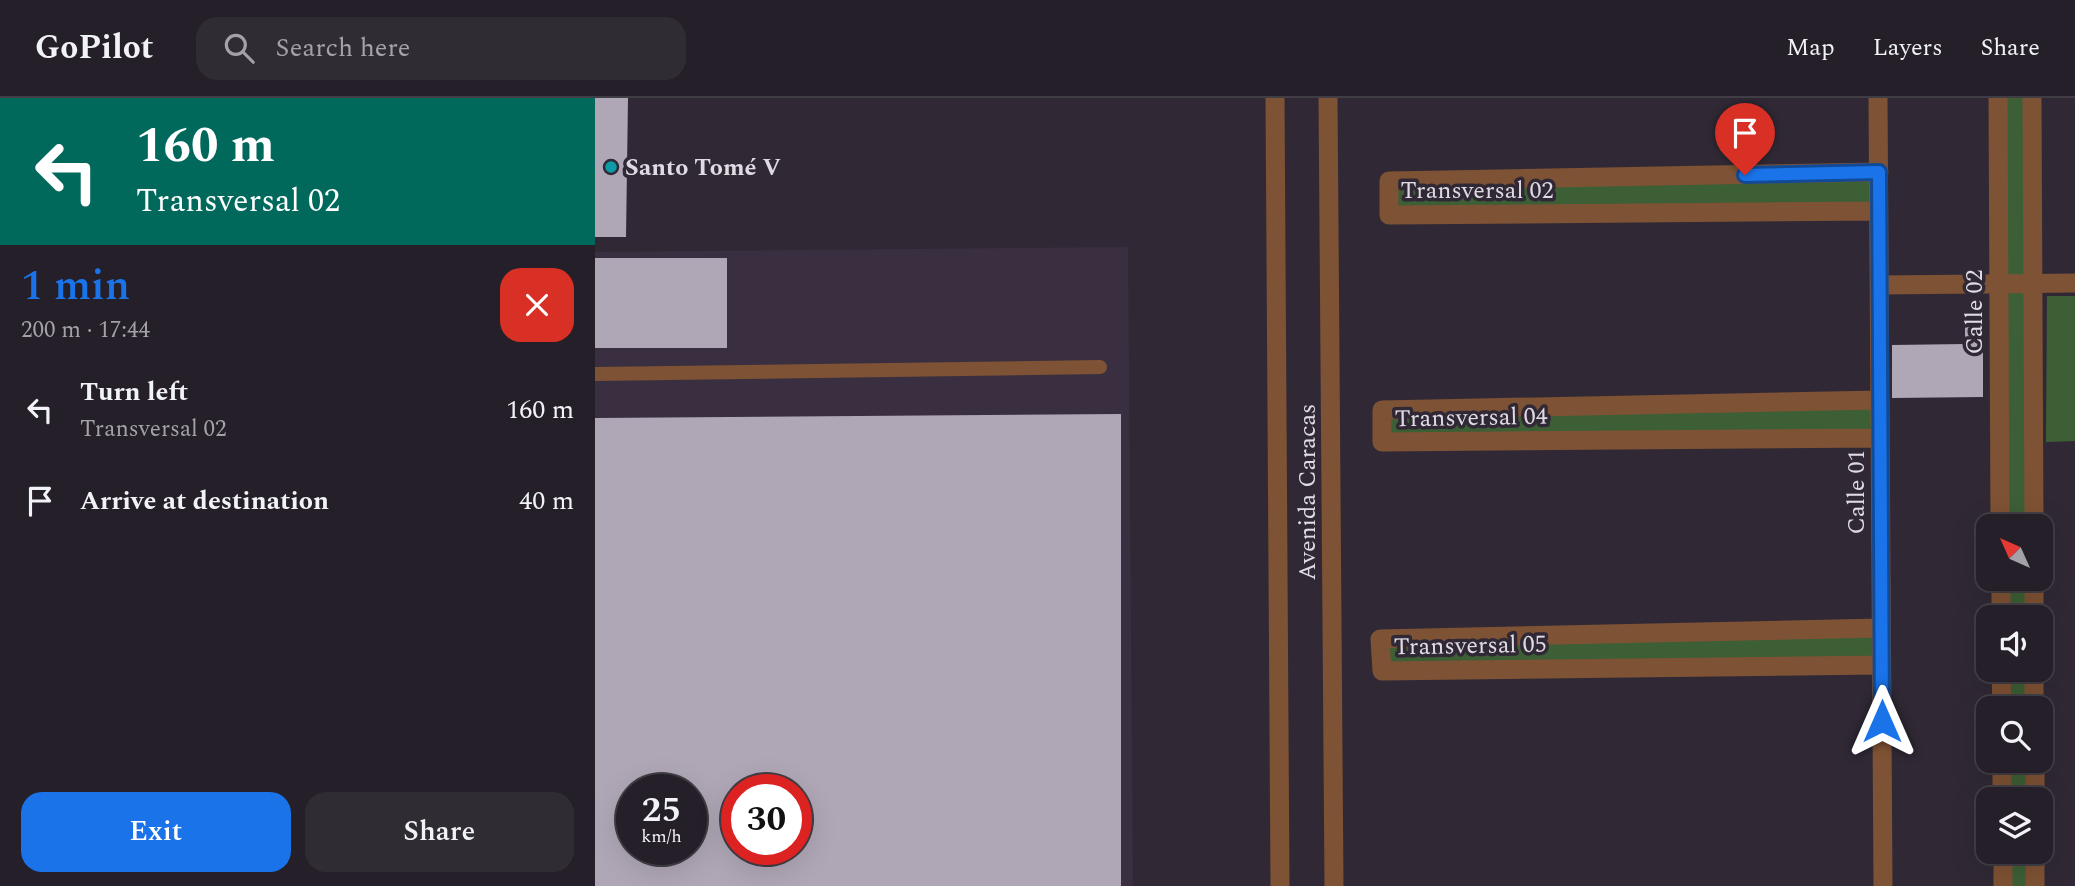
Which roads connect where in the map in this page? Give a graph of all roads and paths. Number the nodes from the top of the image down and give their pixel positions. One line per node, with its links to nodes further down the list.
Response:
1 (1275, 98): 22 (street, Avenida Caracas)
2 (1328, 98): 23 (street, Avenida Caracas)
3 (1878, 98): 6 (street, Calle 01)
4 (1998, 98): 10 (street, Calle 02)
5 (2032, 98): 8 (street)
6 (1879, 172): 7 (street, Calle 01); 7 (street, Transversal 02)
7 (1879, 211): 11 (street, Calle 01)
8 (2033, 283): 9 (street); 10 (street); 17 (street)
9 (2075, 283)
10 (1998, 284): 11 (street); 16 (street, Calle 02)
11 (1879, 285): 14 (street, Calle 01)
12 (1100, 367): 13 (lane)
13 (595, 374)
14 (1880, 400): 15 (street, Calle 01); 15 (street, Transversal 04)
15 (1880, 438): 18 (street, Calle 01)
16 (2000, 514)
17 (2034, 514)
18 (1881, 628): 19 (street, Calle 01); 19 (street, Transversal 05)
19 (1881, 665): 24 (street, Calle 01)
20 (2003, 864): 25 (street)
21 (2035, 864): 26 (street)
22 (1280, 886)
23 (1334, 886)
24 (1883, 886)
25 (2003, 886)
26 (2035, 886)

